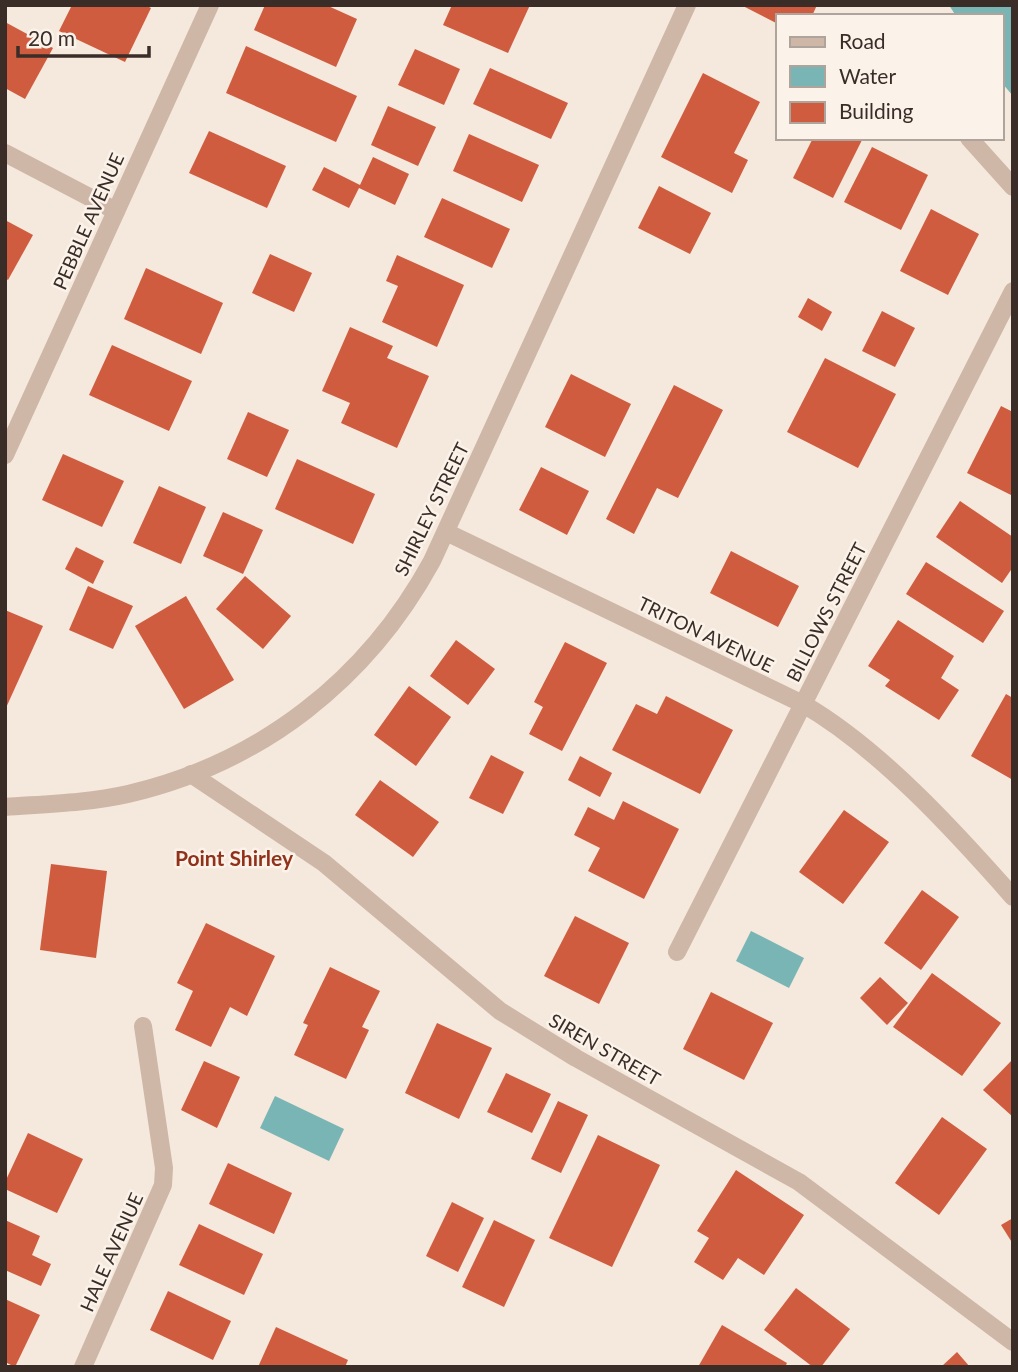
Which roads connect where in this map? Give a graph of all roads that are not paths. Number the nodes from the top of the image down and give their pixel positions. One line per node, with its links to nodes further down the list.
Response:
1 (210, 5): 6 (street, PEBBLE AVENUE)
2 (687, 5): 9 (street, SHIRLEY STREET)
3 (971, 140): 5 (street)
4 (5, 153): 6 (street)
5 (1013, 187)
6 (116, 211): 8 (street, PEBBLE AVENUE)
7 (1013, 291): 10 (street, BILLOWS STREET)
8 (5, 455)
9 (446, 531): 10 (street, TRITON AVENUE); 11 (street, SHIRLEY STREET)
10 (803, 704): 13 (street, TRITON AVENUE); 14 (street, BILLOWS STREET)
11 (191, 774): 12 (street, SHIRLEY STREET); 16 (street, SIREN STREET)
12 (5, 807)
13 (1013, 897)
14 (677, 951)
15 (143, 1026): 17 (street, HALE AVENUE)
16 (1013, 1342)
17 (88, 1365)

